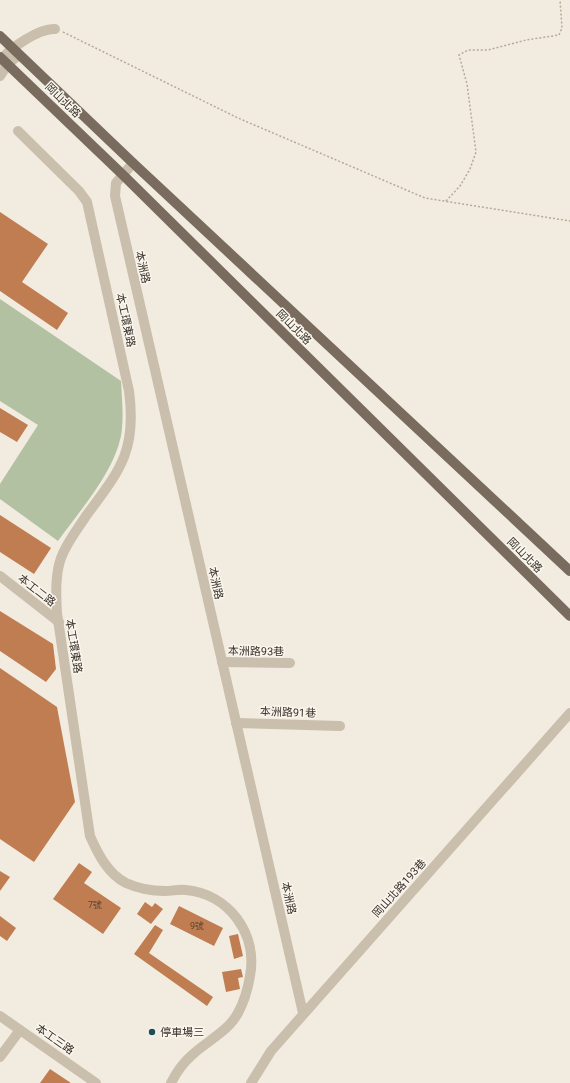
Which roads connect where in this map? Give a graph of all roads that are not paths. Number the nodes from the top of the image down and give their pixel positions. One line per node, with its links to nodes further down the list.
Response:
1 (55, 29): 3 (street)
2 (0, 36): 3 (main road, 岡山北路)
3 (16, 52): 4 (street); 7 (main road, 岡山北路)
4 (3, 60): 5 (street); 8 (main road, 岡山北路)
5 (0, 76)
6 (18, 131): 12 (street, 本工環東路)
7 (133, 163): 8 (street, 本洲路); 9 (main road, 岡山北路)
8 (122, 174): 11 (main road, 岡山北路); 13 (street, 本洲路)
9 (570, 571)
10 (0, 576): 12 (street, 本工二路)
11 (570, 616)
12 (59, 622): 23 (street, 本工環東路)
13 (222, 662): 14 (street, 本洲路93巷); 16 (street, 本洲路)
14 (290, 663)
15 (570, 714): 18 (street, 岡山北路193巷)
16 (236, 723): 17 (street, 本洲路91巷); 18 (street, 本洲路)
17 (340, 726)
18 (303, 1013): 24 (street, 岡山北路193巷)
19 (0, 1016): 20 (street, 本工三路)
20 (20, 1030): 21 (street); 22 (street, 本工三路)
21 (0, 1057)
22 (96, 1083)
23 (172, 1083)
24 (251, 1083)

